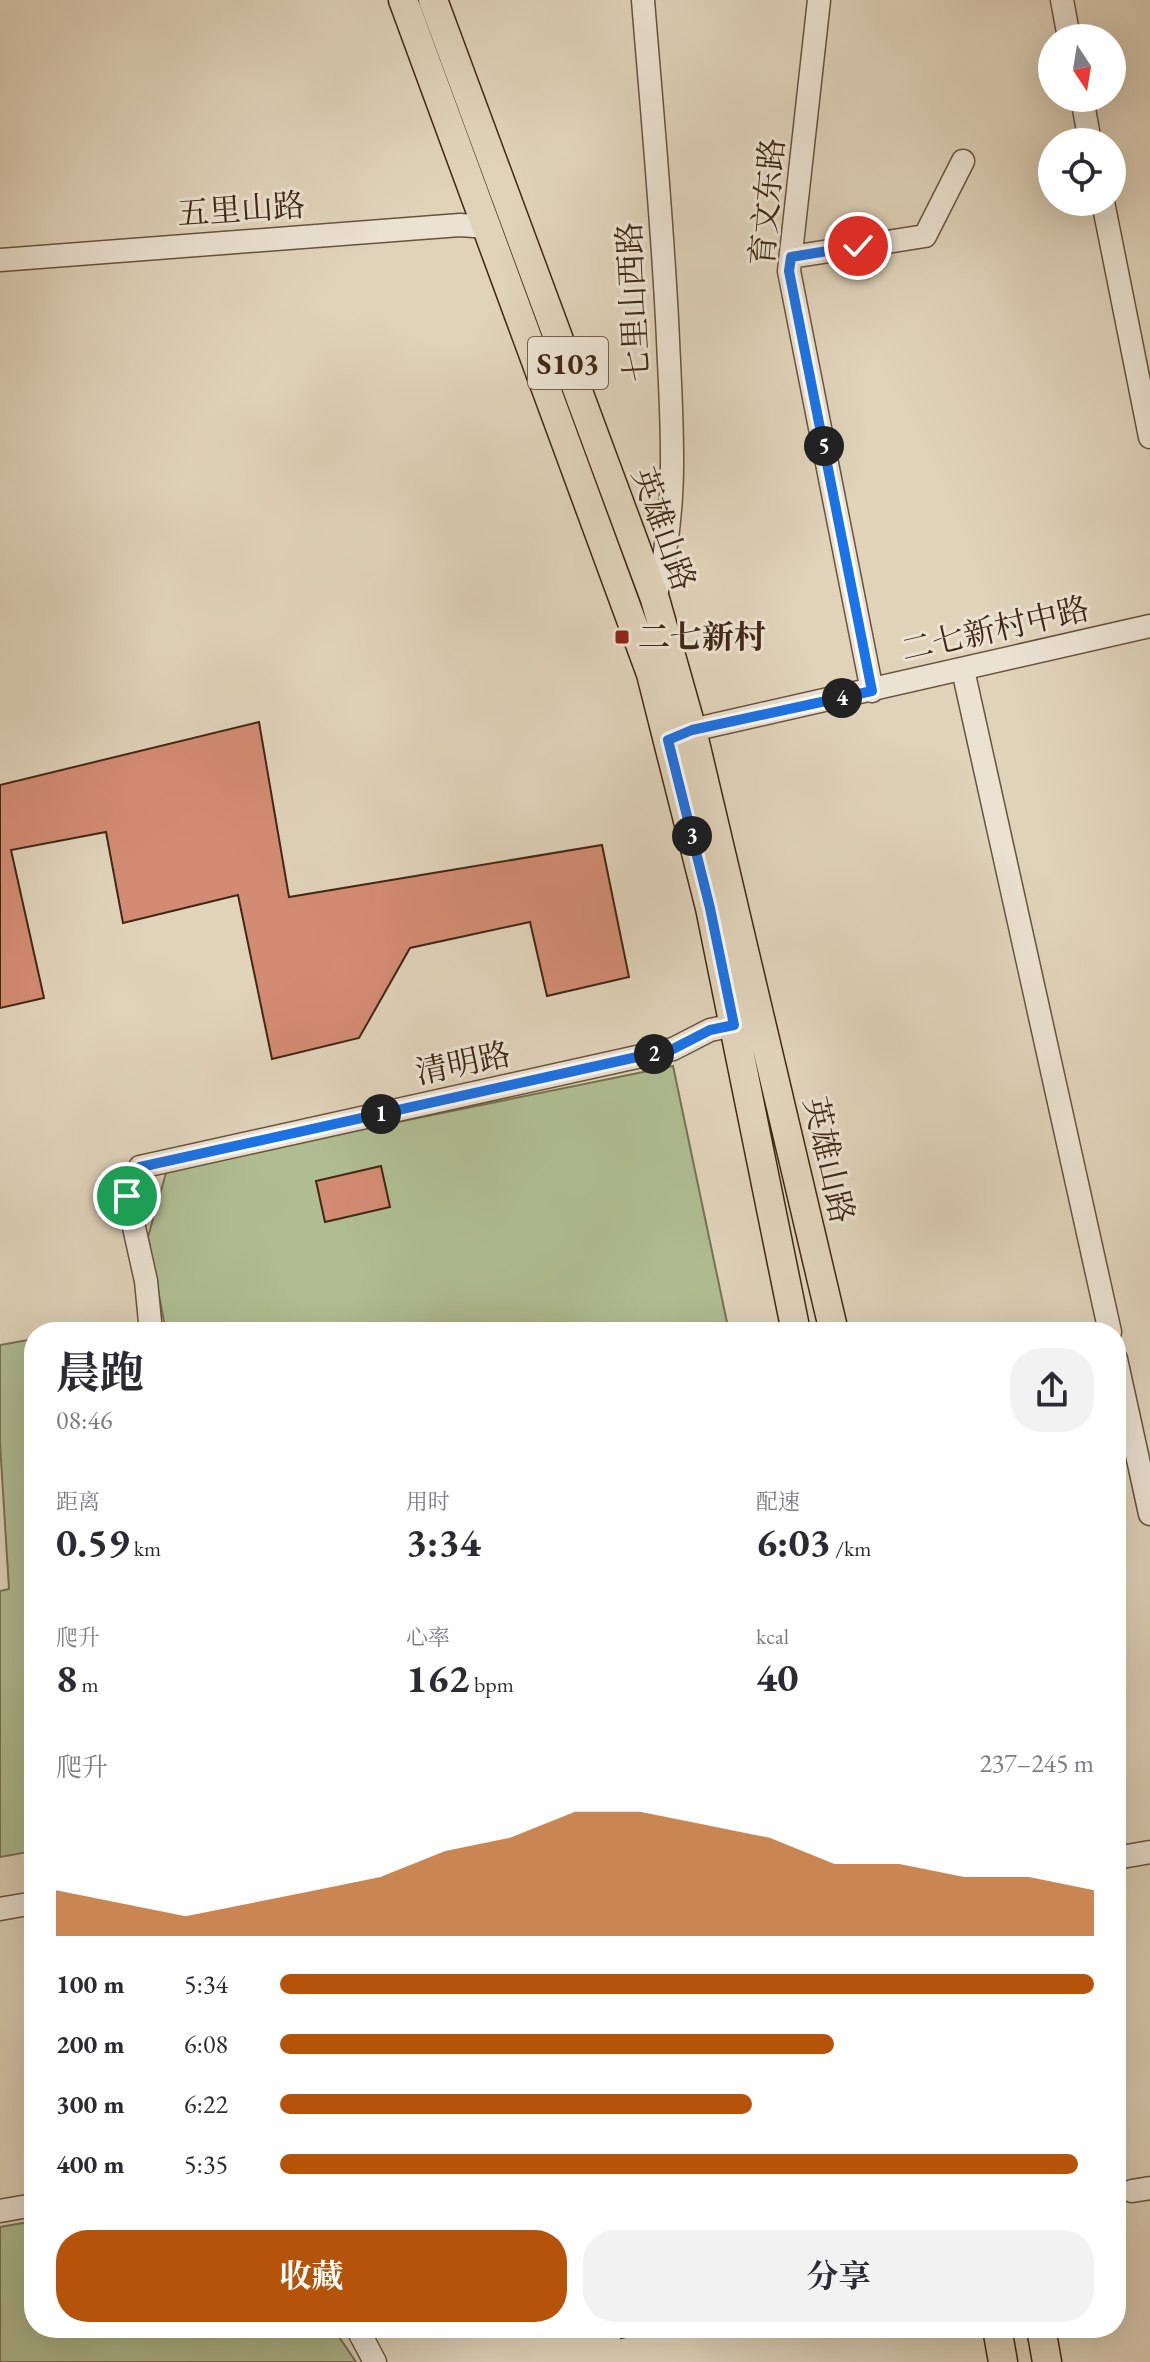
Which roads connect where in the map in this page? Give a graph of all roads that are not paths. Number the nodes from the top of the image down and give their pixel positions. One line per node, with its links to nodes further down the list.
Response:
1 (403, 0): 9 (main road, 英雄山路 / S103)
2 (433, 0): 13 (main road, 英雄山路 / S103)
3 (643, 0): 13 (street, 七里山西路)
4 (819, 0): 10 (street, 育文东路)
5 (1062, 0): 6 (street)
6 (1066, 24)
7 (963, 161): 10 (street)
8 (1106, 216): 12 (street)
9 (487, 227): 11 (street, 五里山路); 17 (main road, 英雄山路 / S103)
10 (791, 257): 16 (street, 育文东路)
11 (0, 260)
12 (1150, 437)
13 (655, 599): 17 (main road, 英雄山路 / S103)
14 (1150, 626): 15 (street, 二七新村中路)
15 (963, 670): 16 (street, 二七新村中路); 22 (street)
16 (872, 691): 17 (street, 二七新村中路)
17 (680, 735): 18 (main road, 英雄山路 / S103); 21 (main road, 英雄山路 / S103)
18 (734, 1025): 19 (street, 清明路); 20 (main road, 英雄山路 / S103)
19 (150, 1322)
20 (794, 1322)
21 (831, 1322)
22 (1108, 1322)
23 (1126, 1404): 24 (street)
24 (1133, 1436): 25 (street)
25 (1150, 1514)
26 (1150, 1852): 27 (street)
27 (1126, 1856)
28 (24, 1905): 29 (street)
29 (0, 1909)
30 (24, 2207): 31 (street)
31 (0, 2211)
32 (362, 2338): 35 (street)
33 (999, 2338): 36 (main road)
34 (1043, 2338): 37 (main road)
35 (375, 2362)
36 (1003, 2362)
37 (1047, 2362)

